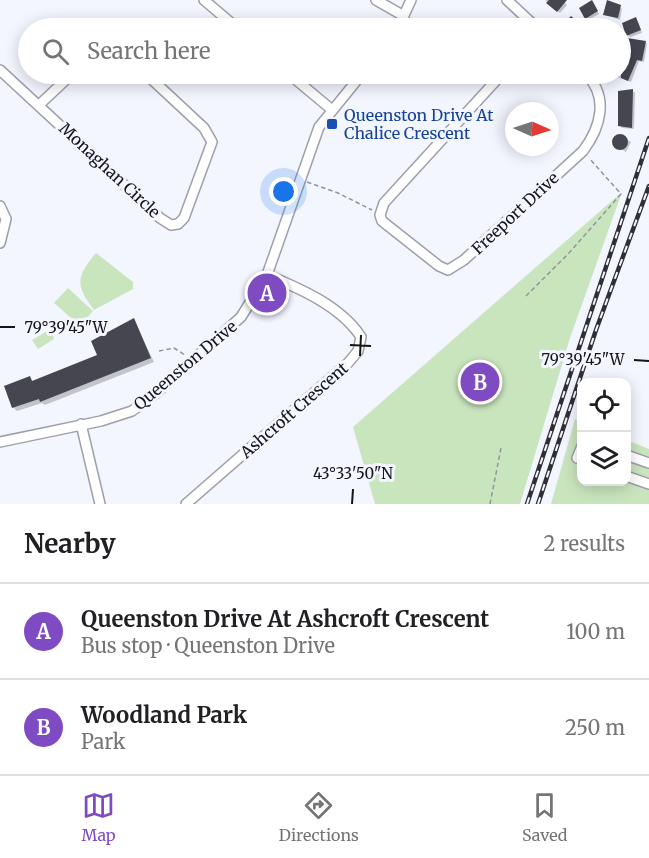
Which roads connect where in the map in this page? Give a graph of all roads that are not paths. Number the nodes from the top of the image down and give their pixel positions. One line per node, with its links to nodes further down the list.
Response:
1 (204, 0): 6 (street)
2 (376, 0): 5 (street)
3 (411, 0): 5 (street)
4 (507, 0): 7 (street)
5 (404, 16)
6 (225, 18)
7 (526, 18)
8 (0, 70): 15 (street, Monaghan Circle)
9 (61, 84): 15 (street)
10 (157, 84): 15 (street, Monaghan Circle)
11 (302, 84): 16 (street)
12 (353, 84): 16 (street, Queenston Drive)
13 (493, 84): 14 (street, Freeport Drive)
14 (595, 84)
15 (39, 105)
16 (331, 109): 19 (street, Queenston Drive)
17 (0, 206): 18 (street)
18 (0, 243)
19 (267, 275): 20 (street, Queenston Drive); 27 (street, Ashcroft Crescent)
20 (81, 424): 21 (street, Queenston Drive); 26 (street)
21 (0, 442)
22 (631, 456): 23 (street)
23 (649, 463)
24 (631, 477): 25 (street)
25 (649, 484)
26 (100, 504)
27 (186, 504)

